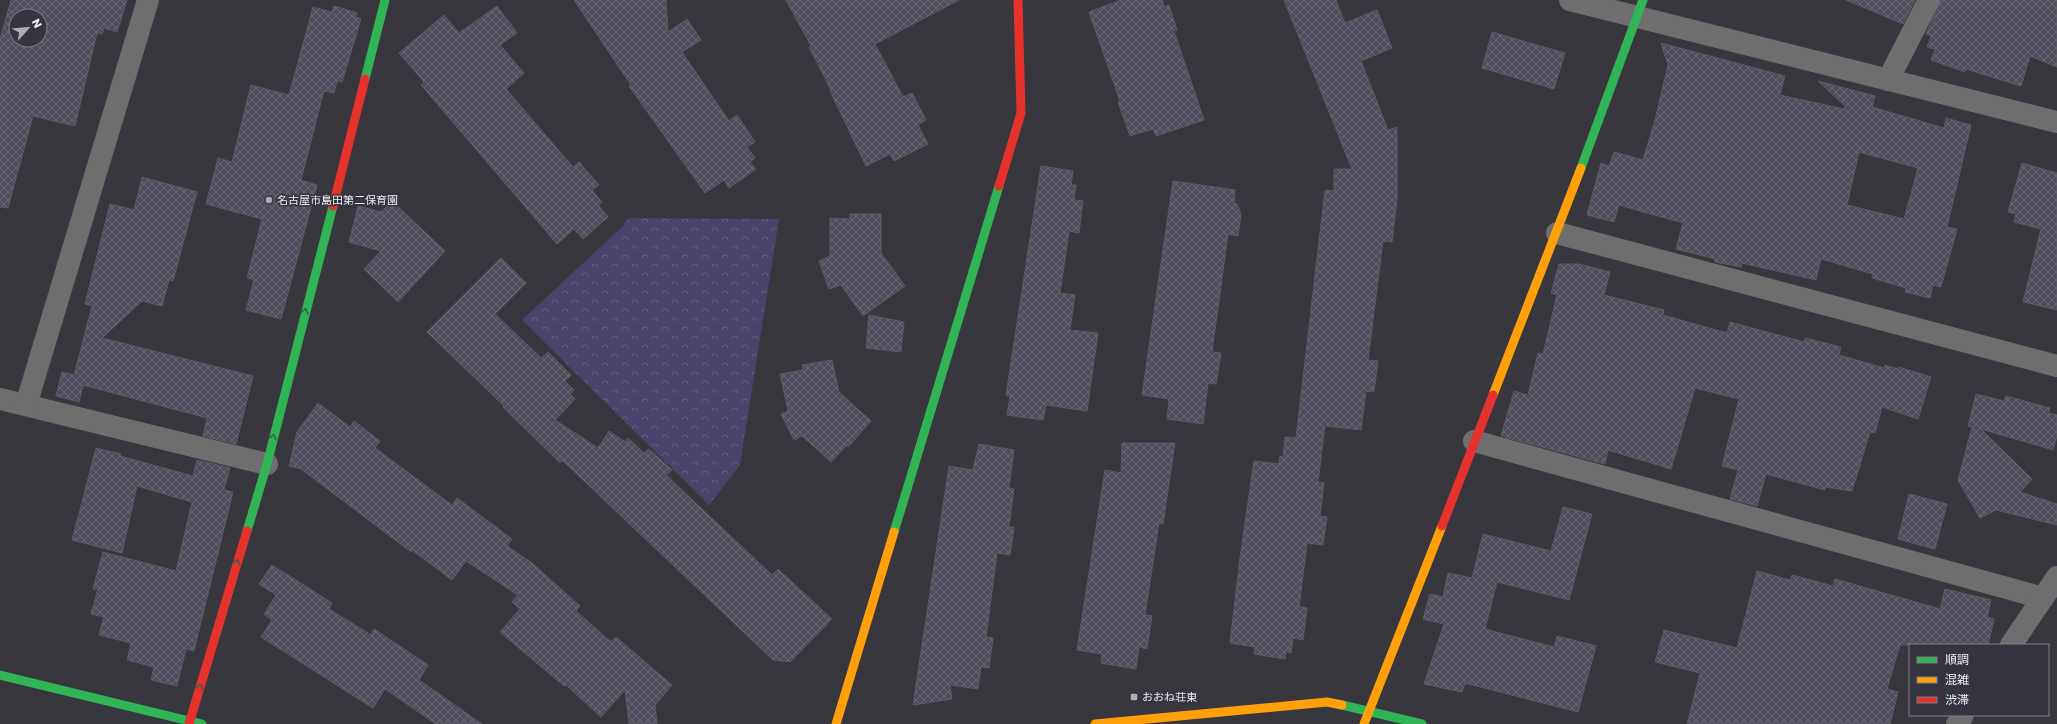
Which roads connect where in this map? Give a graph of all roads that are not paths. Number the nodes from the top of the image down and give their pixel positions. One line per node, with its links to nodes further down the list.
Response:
1 (148, 0): 12 (street)
2 (385, 0): 14 (street, one-way to 2)
3 (1018, 0): 22 (street)
4 (1570, 0): 6 (street)
5 (1929, 0): 7 (street)
6 (1639, 9): 7 (street); 9 (street)
7 (1888, 80): 8 (street)
8 (2057, 122)
9 (1557, 233): 10 (street); 13 (street)
10 (2057, 366)
11 (0, 399): 12 (street)
12 (26, 405): 14 (street)
13 (1474, 441): 16 (street); 19 (street)
14 (267, 464): 20 (street, one-way to 14)
15 (2057, 577): 16 (street)
16 (2043, 598): 17 (street)
17 (2012, 644)
18 (0, 675): 20 (street)
19 (1368, 711): 23 (street); 24 (street); 25 (street)
20 (189, 723): 21 (street)
21 (202, 724)
22 (836, 724)
23 (1095, 724)
24 (1364, 724)
25 (1422, 724)

